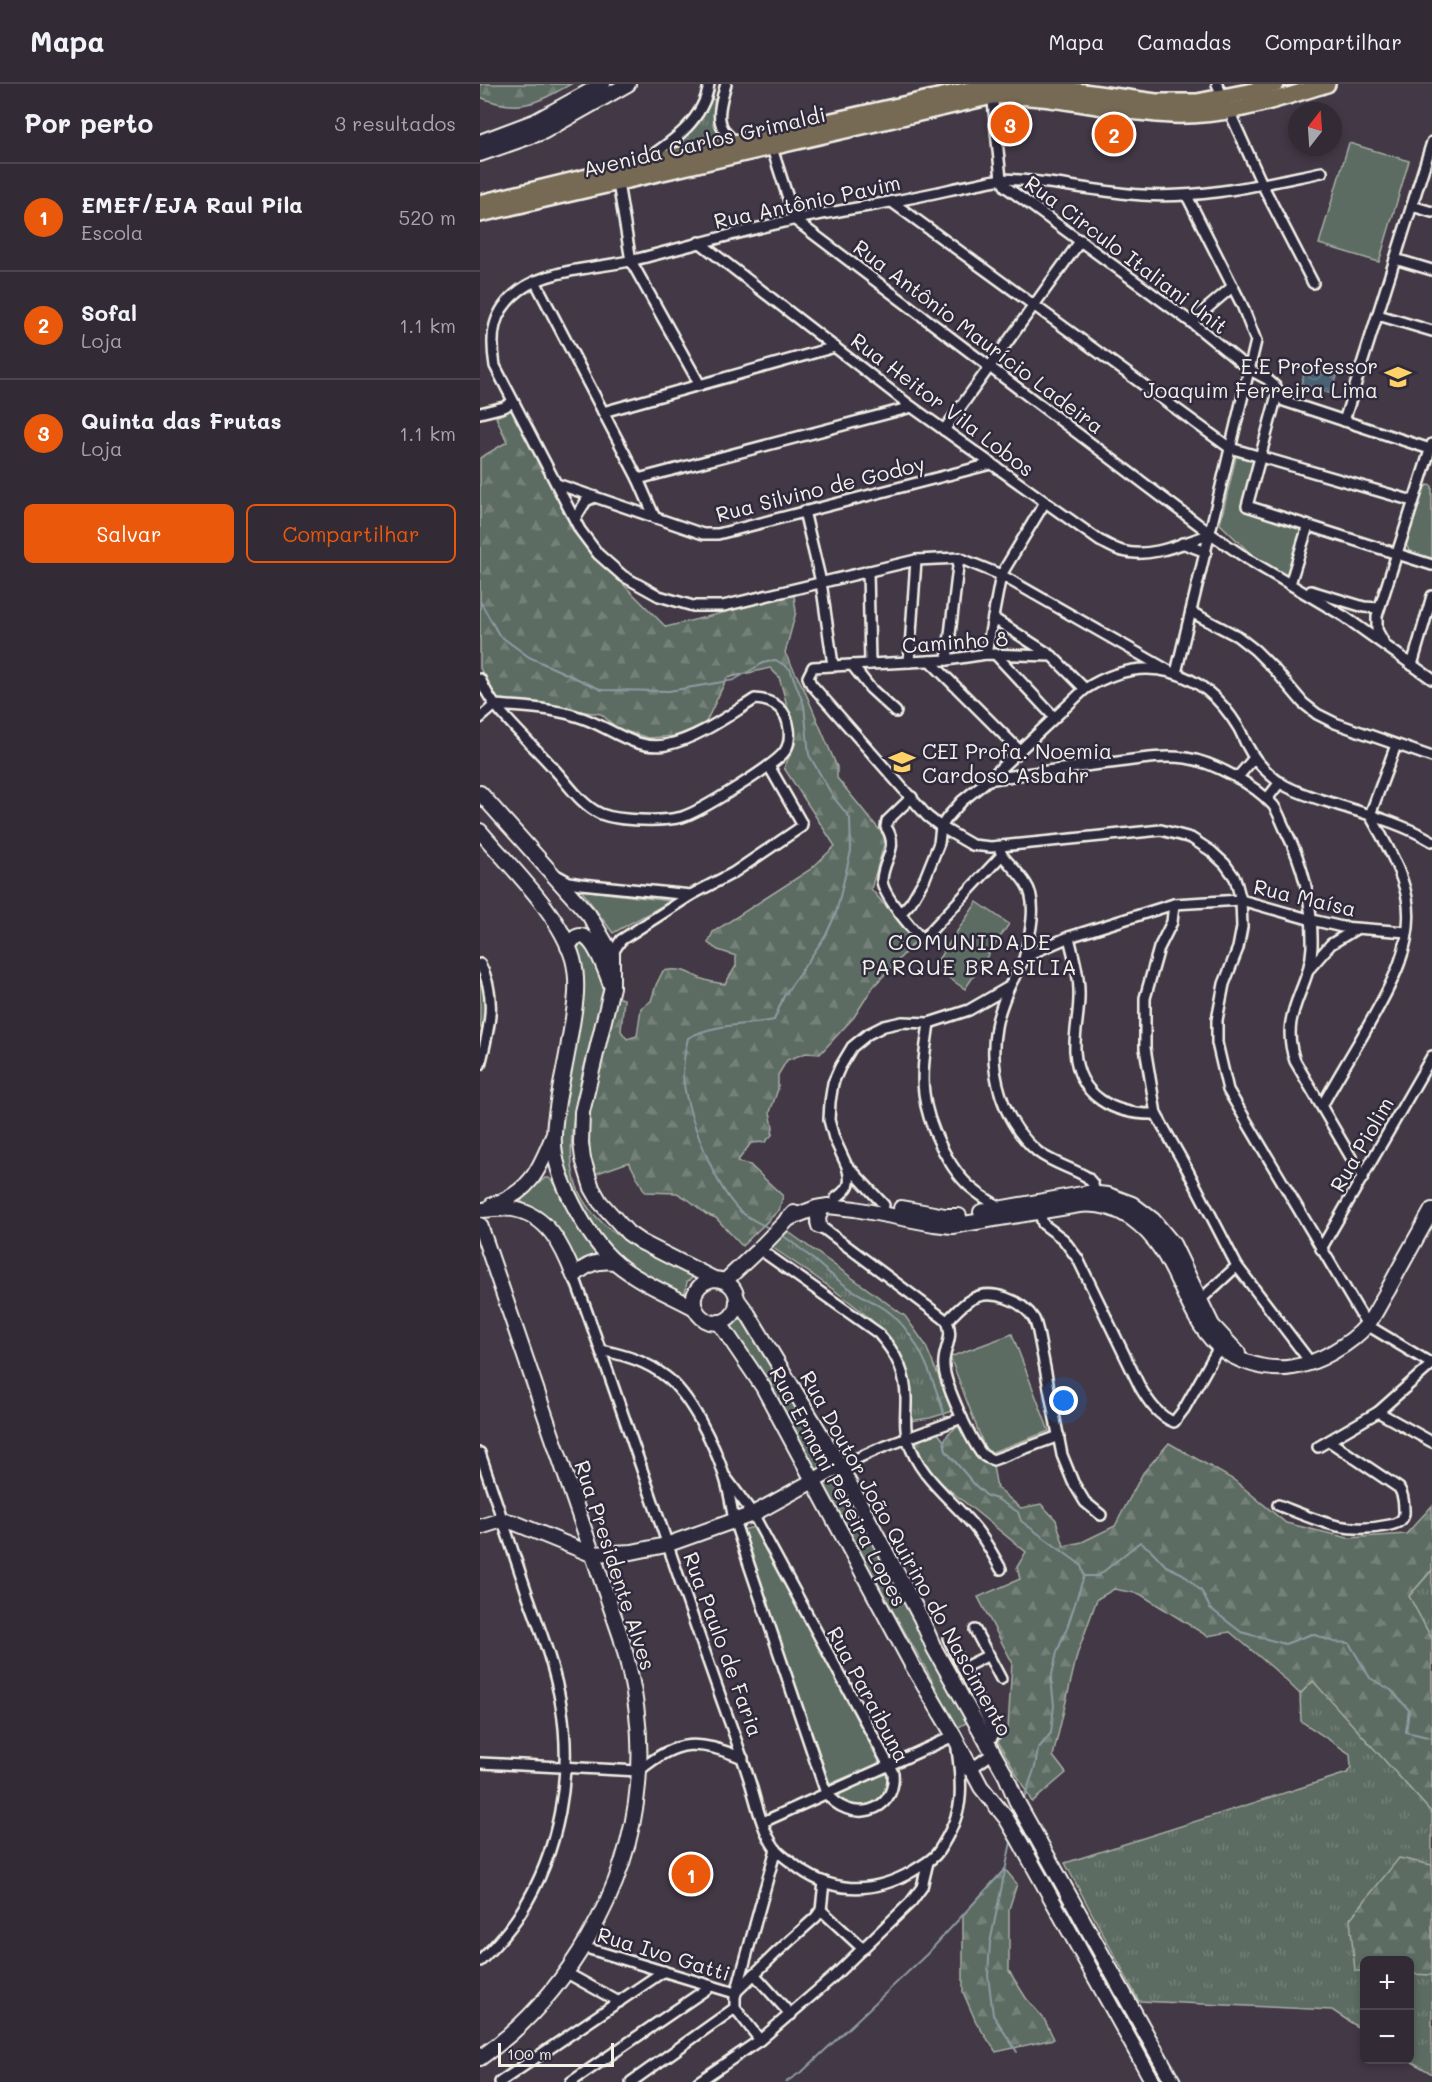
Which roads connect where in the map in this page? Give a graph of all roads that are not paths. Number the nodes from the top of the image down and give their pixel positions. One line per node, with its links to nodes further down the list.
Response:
1 (603, 84): 14 (street)
2 (628, 84): 18 (street)
3 (726, 84): 10 (street)
4 (967, 84): 12 (street)
5 (1026, 84): 9 (main road, Avenida Carlos Grimaldi); 11 (main road, Avenida Carlos Grimaldi)
6 (1276, 84): 11 (main road, Avenida Carlos Grimaldi)
7 (1327, 84): 11 (main road, Avenida Carlos Grimaldi)
8 (709, 88): 10 (street); 19 (street)
9 (992, 89): 11 (main road, Avenida Carlos Grimaldi); 12 (main road, Avenida Carlos Grimaldi); 15 (main road, Avenida Carlos Grimaldi); 21 (street, Rua Circulo Italiani Unit)
10 (722, 97): 16 (street)
11 (1223, 98): 23 (street)
12 (930, 99): 15 (main road, Avenida Carlos Grimaldi)
13 (1432, 141): 17 (street)
14 (480, 142)
15 (770, 142): 16 (main road, Avenida Carlos Grimaldi); 22 (main road, Avenida Carlos Grimaldi); 30 (street)
16 (738, 143): 19 (main road, Avenida Carlos Grimaldi)
17 (1430, 153): 27 (street)
18 (480, 154)
19 (637, 165): 26 (main road, Avenida Carlos Grimaldi)
20 (1322, 172): 23 (street, Rua Antônio Pavim)
21 (1001, 179): 24 (street, Rua Antônio Pavim); 25 (street, Rua Antônio Pavim); 31 (street, Rua Circulo Italiani Unit)
22 (618, 183): 29 (main road, Avenida Carlos Grimaldi); 34 (street)
23 (1262, 184): 24 (street, Rua Antônio Pavim); 37 (street)
24 (1187, 196): 38 (street)
25 (892, 202): 30 (street, Rua Antônio Pavim); 39 (street)
26 (480, 203)
27 (1412, 206): 28 (street); 33 (street)
28 (1432, 212)
29 (480, 214)
30 (795, 219): 32 (street, Rua Antônio Pavim); 44 (street, Rua Antônio Maurício Ladeira)
31 (1081, 240): 39 (street); 41 (street, Rua Circulo Italiani Unit)
32 (699, 242): 34 (street, Rua Antônio Pavim); 43 (street, Rua Heitor Vila Lobos)
33 (1395, 259): 35 (street); 40 (street)
34 (632, 261): 36 (street, Rua Antônio Pavim); 46 (street)
35 (1432, 270)
36 (535, 281): 48 (street, Rua Antônio Pavim); 51 (street)
37 (1313, 284)
38 (1232, 287): 41 (street); 45 (street)
39 (1035, 305): 44 (street); 55 (street)
40 (1378, 315): 42 (street); 52 (street)
41 (1191, 322): 45 (street, Rua Circulo Italiani Unit)
42 (1432, 331)
43 (835, 346): 46 (street); 49 (street, Rua Heitor Vila Lobos)
44 (990, 366): 53 (street); 69 (street, Rua Antônio Maurício Ladeira)
45 (1250, 370): 47 (street, Rua Circulo Italiani Unit); 55 (street)
46 (700, 385): 51 (street)
47 (1278, 391): 52 (street, Rua Circulo Italiani Unit); 56 (street)
48 (513, 402): 50 (street); 61 (street, Rua Antônio Pavim)
49 (912, 407): 53 (street, Rua Heitor Vila Lobos); 60 (street)
50 (480, 412)
51 (603, 412): 60 (street)
52 (1344, 421): 54 (street, Rua Circulo Italiani Unit)
53 (944, 430): 57 (street, Rua Heitor Vila Lobos)
54 (1431, 446): 58 (street)
55 (1230, 448): 56 (street); 69 (street)
56 (1261, 456): 63 (street); 68 (street)
57 (992, 464): 64 (street, Rua Heitor Vila Lobos); 65 (street, Rua Silvino de Godoy)
58 (1422, 475): 59 (street); 63 (street)
59 (1432, 478)
60 (638, 479): 66 (street)
61 (557, 484): 62 (street, Rua Silvino de Godoy); 67 (street, Rua Antônio Pavim)
62 (595, 497): 66 (street, Rua Silvino de Godoy); 67 (street)
63 (1413, 501): 72 (street)
64 (1045, 502): 70 (street, Rua Heitor Vila Lobos); 77 (street)
65 (804, 512): 66 (street, Rua Silvino de Godoy); 78 (street)
66 (655, 518)
67 (574, 519): 78 (street, Rua Antônio Pavim)
68 (1308, 526): 72 (street); 79 (street)
69 (1211, 534): 70 (street, Rua Heitor Vila Lobos); 71 (street); 79 (street, Rua Antônio Maurício Ladeira)
70 (1182, 543): 71 (street)
71 (1206, 552): 82 (street)
72 (1396, 554): 75 (street); 81 (street)
73 (959, 558): 74 (street, Rua Antônio Pavim); 77 (street); 87 (street)
74 (916, 560): 76 (street, Rua Antônio Pavim); 89 (street)
75 (1432, 565)
76 (868, 571): 78 (street, Rua Antônio Pavim); 90 (street)
77 (1001, 575): 83 (street); 94 (street)
78 (821, 582): 92 (street)
79 (1294, 586): 81 (street); 84 (street, Rua Antônio Maurício Ladeira)
80 (1432, 596): 91 (street)
81 (1379, 608): 84 (street)
82 (1191, 612): 94 (street); 103 (street)
83 (993, 618): 85 (street); 86 (street)
84 (1387, 647): 91 (street, Rua Antônio Maurício Ladeira)
85 (991, 654): 86 (street, Caminho 8); 87 (street, Caminho 8); 101 (street)
86 (1052, 656): 97 (street)
87 (946, 660): 88 (street, Caminho 8)
88 (930, 661): 89 (street, Caminho 8); 104 (street)
89 (909, 662): 90 (street, Caminho 8)
90 (870, 664): 93 (street, Caminho 8)
91 (1412, 664): 96 (street, Rua Antônio Maurício Ladeira)
92 (833, 665): 93 (street, Caminho 8); 112 (street, Caminho 8)
93 (852, 665): 100 (street)
94 (1174, 672): 97 (street); 106 (street)
95 (480, 679): 98 (street)
96 (1432, 679)
97 (1085, 689): 101 (street)
98 (483, 693): 99 (street)
99 (495, 705): 102 (street); 107 (street); 107 (street)
100 (896, 712)
101 (1054, 717): 104 (street)
102 (480, 718)
103 (1396, 745): 105 (street); 114 (street)
104 (1019, 750): 109 (street)
105 (1432, 757)
106 (1254, 758): 108 (street); 110 (street)
107 (769, 766): 120 (street)
108 (1237, 778): 109 (street); 113 (street)
109 (988, 780): 115 (street)
110 (1280, 782): 113 (street); 114 (street)
111 (480, 794): 119 (street)
112 (912, 798): 115 (street); 123 (street)
113 (1266, 799): 124 (street)
114 (1370, 815): 117 (street); 126 (street)
115 (941, 827): 118 (street); 123 (street)
116 (480, 831): 128 (street)
117 (1432, 841)
118 (1000, 851): 121 (street); 123 (street); 130 (street)
119 (553, 873): 120 (street); 129 (street)
120 (691, 895): 129 (street)
121 (1241, 900): 122 (street, Rua Maísa); 124 (street, Rua Maísa); 161 (street)
122 (1174, 904): 127 (street, Rua Maísa); 141 (street)
123 (901, 913)
124 (1312, 920): 125 (street, Rua Maísa); 132 (street)
125 (1358, 928): 126 (street, Rua Maísa); 132 (street)
126 (1407, 932): 140 (street)
127 (1069, 937): 130 (street, Rua Maísa); 141 (street)
128 (568, 947): 133 (street); 142 (street)
129 (612, 954): 133 (street)
130 (1024, 959): 134 (street)
131 (480, 963): 137 (street)
132 (1310, 968): 140 (street)
133 (612, 987): 165 (street)
134 (1009, 987): 135 (street); 148 (street)
135 (929, 1023): 143 (street); 145 (street)
136 (480, 1026): 137 (street)
137 (486, 1042): 139 (street)
138 (1432, 1056): 144 (street, Rua Piolim)
139 (480, 1065)
140 (1322, 1106): 144 (street)
141 (1156, 1114): 163 (street)
142 (553, 1136): 146 (street); 162 (street)
143 (846, 1164): 147 (street); 154 (street)
144 (1363, 1178): 161 (street, Rua Piolim)
145 (973, 1190): 156 (street); 157 (street)
146 (513, 1196): 151 (street); 152 (street)
147 (836, 1198): 153 (street); 154 (street)
148 (1095, 1199): 149 (street); 167 (street)
149 (1038, 1206): 156 (street); 172 (street)
150 (822, 1207): 153 (street); 154 (street); 159 (street)
151 (480, 1210): 152 (street, Rua Paulo de Faria)
152 (519, 1210): 164 (street, Rua Paulo de Faria)
153 (803, 1210): 159 (street); 160 (street)
154 (883, 1210): 157 (street)
155 (1432, 1210): 171 (street)
156 (1002, 1213): 157 (street)
157 (984, 1216)
158 (480, 1225): 195 (street, Rua Presidente Alves)
159 (819, 1226): 169 (street)
160 (759, 1249): 165 (street); 166 (street); 180 (street)
161 (1321, 1250): 171 (street)
162 (615, 1262): 164 (street); 168 (street)
163 (1237, 1266): 167 (street); 174 (street)
164 (574, 1276): 173 (street, Rua Paulo de Faria)
165 (719, 1280): 166 (street); 168 (street)
166 (737, 1298): 170 (street); 185 (street, Rua Doutor João Quirino do Nascimento)
167 (1195, 1304): 172 (street); 176 (street)
168 (695, 1308): 170 (street)
169 (947, 1321): 178 (street); 179 (street)
170 (719, 1322): 187 (street, Rua Ermani Pereira Lopes)
171 (1367, 1325): 174 (street); 175 (street)
172 (1219, 1347): 176 (street)
173 (601, 1350): 186 (street, Rua Paraibuna); 194 (street, Rua Paulo de Faria)
174 (1311, 1363): 176 (street)
175 (1432, 1364): 177 (street)
176 (1256, 1365)
177 (1378, 1412): 181 (street); 182 (street)
178 (962, 1418): 179 (street); 180 (street)
179 (1059, 1436): 190 (street)
180 (908, 1439): 185 (street); 196 (street)
181 (1329, 1441): 183 (street); 188 (street)
182 (1432, 1442)
183 (1318, 1447)
184 (480, 1453): 191 (street)
185 (840, 1466): 187 (street); 203 (street, Rua Doutor João Quirino do Nascimento)
186 (724, 1475): 189 (street, Rua Paraibuna); 192 (street, Rua Paraibuna)
187 (812, 1481): 189 (street); 202 (street, Rua Ermani Pereira Lopes)
188 (1278, 1505)
189 (753, 1514): 192 (street); 207 (street, Rua Paraibuna)
190 (1101, 1515)
191 (502, 1520): 193 (street); 195 (street); 206 (street)
192 (734, 1520): 194 (street); 211 (street, Rua Paraibuna)
193 (480, 1527)
194 (666, 1545): 195 (street); 204 (street, Rua Paulo de Faria)
195 (591, 1554): 209 (street, Rua Presidente Alves)
196 (1001, 1569)
197 (975, 1630): 199 (street)
198 (948, 1638): 200 (street)
199 (989, 1655): 200 (street); 201 (street)
200 (963, 1668): 203 (street)
201 (1001, 1679)
202 (955, 1738): 203 (street); 207 (street); 208 (street, Rua Ermani Pereira Lopes); 210 (street, Rua Paulo de Faria)
203 (987, 1742): 208 (street); 216 (street, Rua Doutor João Quirino do Nascimento)
204 (742, 1758): 209 (street); 212 (street, Rua Paulo de Faria)
205 (480, 1763): 206 (street)
206 (566, 1766): 209 (street); 221 (street)
207 (888, 1766): 211 (street); 211 (street, Rua Paraibuna)
208 (970, 1768): 210 (street); 217 (street, Rua Ermani Pereira Lopes)
209 (639, 1771): 219 (street, Rua Presidente Alves)
210 (962, 1787): 214 (street, Rua Paulo de Faria)
211 (826, 1793): 212 (street)
212 (763, 1822): 213 (street, Rua Paulo de Faria)
213 (776, 1850): 215 (street, Rua Paulo de Faria); 226 (street)
214 (928, 1862): 215 (street, Rua Paulo de Faria); 220 (street)
215 (824, 1882): 218 (street)
216 (1072, 1898): 217 (street); 237 (street, Rua Doutor João Quirino do Nascimento)
217 (1056, 1906): 236 (street, Rua Ermani Pereira Lopes)
218 (821, 1910): 220 (street); 224 (street)
219 (583, 1947): 222 (street, Rua Ivo Gatti); 223 (street, Rua Presidente Alves)
220 (863, 1949): 229 (street)
221 (480, 1961)
222 (664, 1971): 225 (street, Rua Ivo Gatti); 227 (street)
223 (566, 1972): 227 (street); 231 (street, Rua Presidente Alves)
224 (754, 1974): 226 (street); 229 (street)
225 (711, 1986): 226 (street, Rua Ivo Gatti); 233 (street)
226 (735, 1993): 228 (street)
227 (619, 2002): 232 (street)
228 (735, 2008): 230 (street); 234 (street)
229 (791, 2015): 230 (street)
230 (760, 2040): 235 (street)
231 (481, 2055)
232 (500, 2082)
233 (571, 2082)
234 (631, 2082)
235 (698, 2082)
236 (1153, 2082)
237 (1173, 2082)

